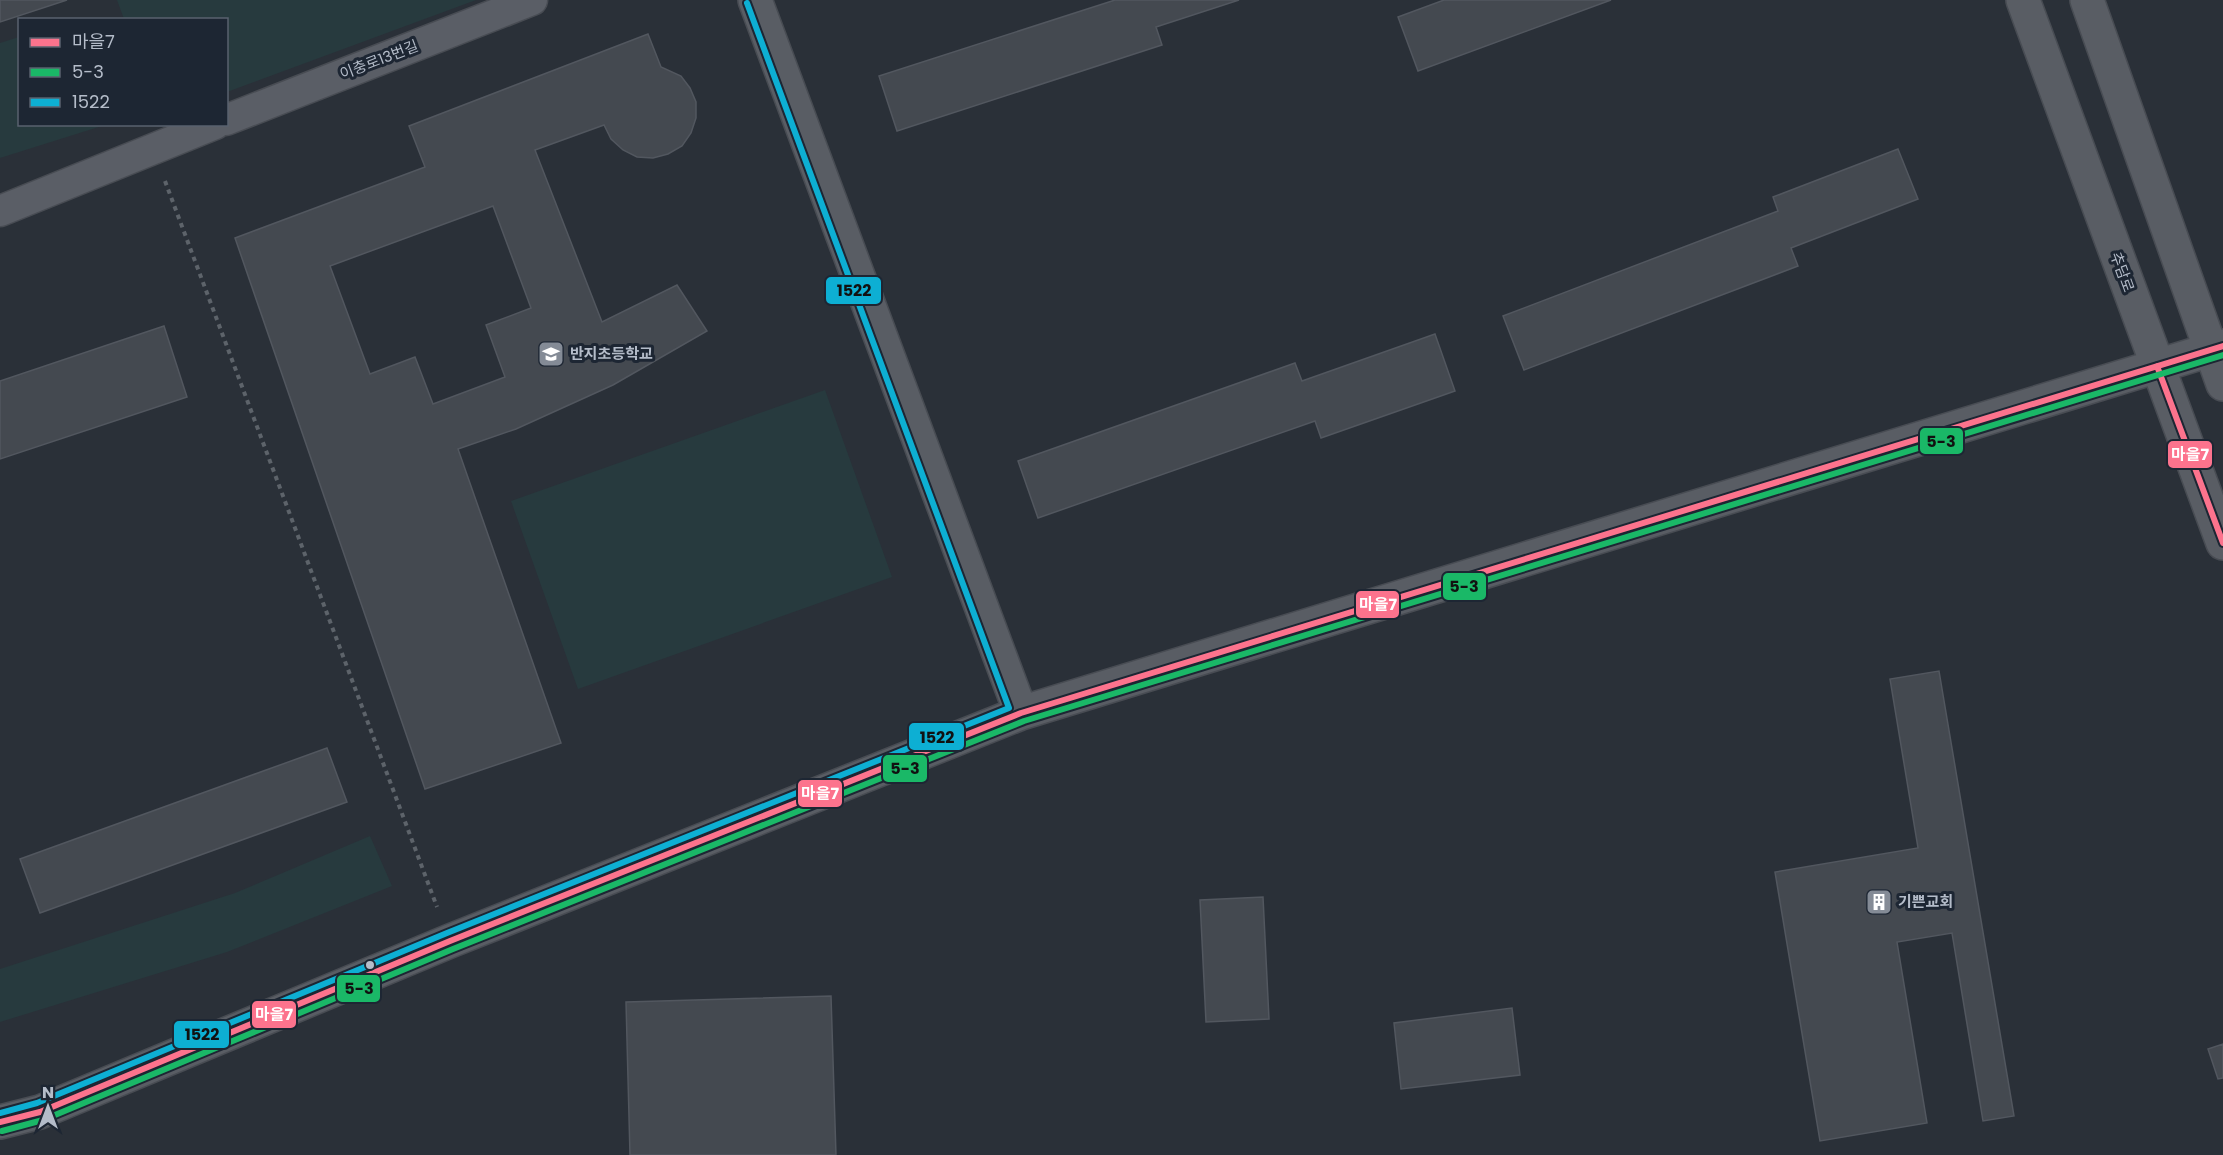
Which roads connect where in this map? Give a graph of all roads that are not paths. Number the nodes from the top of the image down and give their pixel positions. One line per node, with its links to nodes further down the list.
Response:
1 (532, 0): 5 (street, 이충로13번길)
2 (755, 0): 12 (street)
3 (2023, 0): 9 (street, 추담로)
4 (2087, 0): 8 (street)
5 (228, 119)
6 (210, 126): 7 (street)
7 (0, 211)
8 (2217, 348): 9 (street); 10 (street)
9 (2157, 366): 11 (street, 추담로); 12 (street)
10 (2223, 384)
11 (2223, 543)
12 (1020, 713): 13 (street)
13 (0, 1122)

